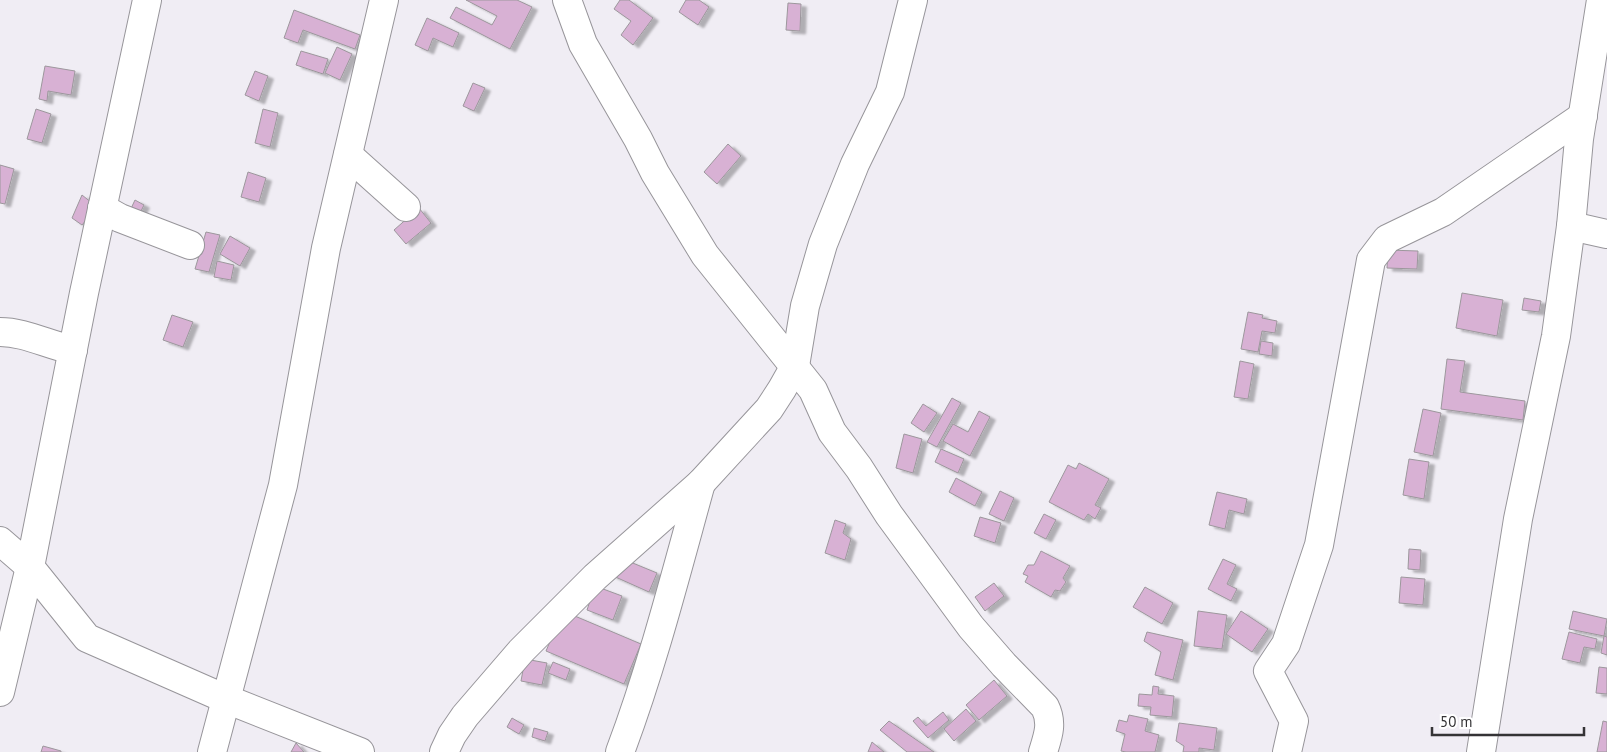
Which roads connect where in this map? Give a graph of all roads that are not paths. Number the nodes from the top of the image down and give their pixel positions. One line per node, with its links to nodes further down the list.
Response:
1 (147, 0): 9 (street)
2 (384, 0): 7 (street)
3 (567, 0): 15 (street)
4 (913, 0): 15 (street)
5 (1601, 0): 6 (street)
6 (1583, 116): 10 (street); 26 (street)
7 (348, 155): 8 (street); 20 (street)
8 (406, 207)
9 (102, 208): 12 (street); 14 (street)
10 (1571, 226): 11 (street); 27 (street)
11 (1607, 234)
12 (190, 245)
13 (0, 332): 14 (street)
14 (72, 350): 18 (street)
15 (795, 366): 16 (street); 21 (street)
16 (701, 483): 24 (street); 25 (street)
17 (0, 541): 18 (street)
18 (30, 566): 19 (street); 20 (street)
19 (0, 692)
20 (226, 699): 22 (street); 23 (street)
21 (1049, 747)
22 (212, 752)
23 (360, 752)
24 (444, 752)
25 (620, 752)
26 (1287, 752)
27 (1481, 752)

